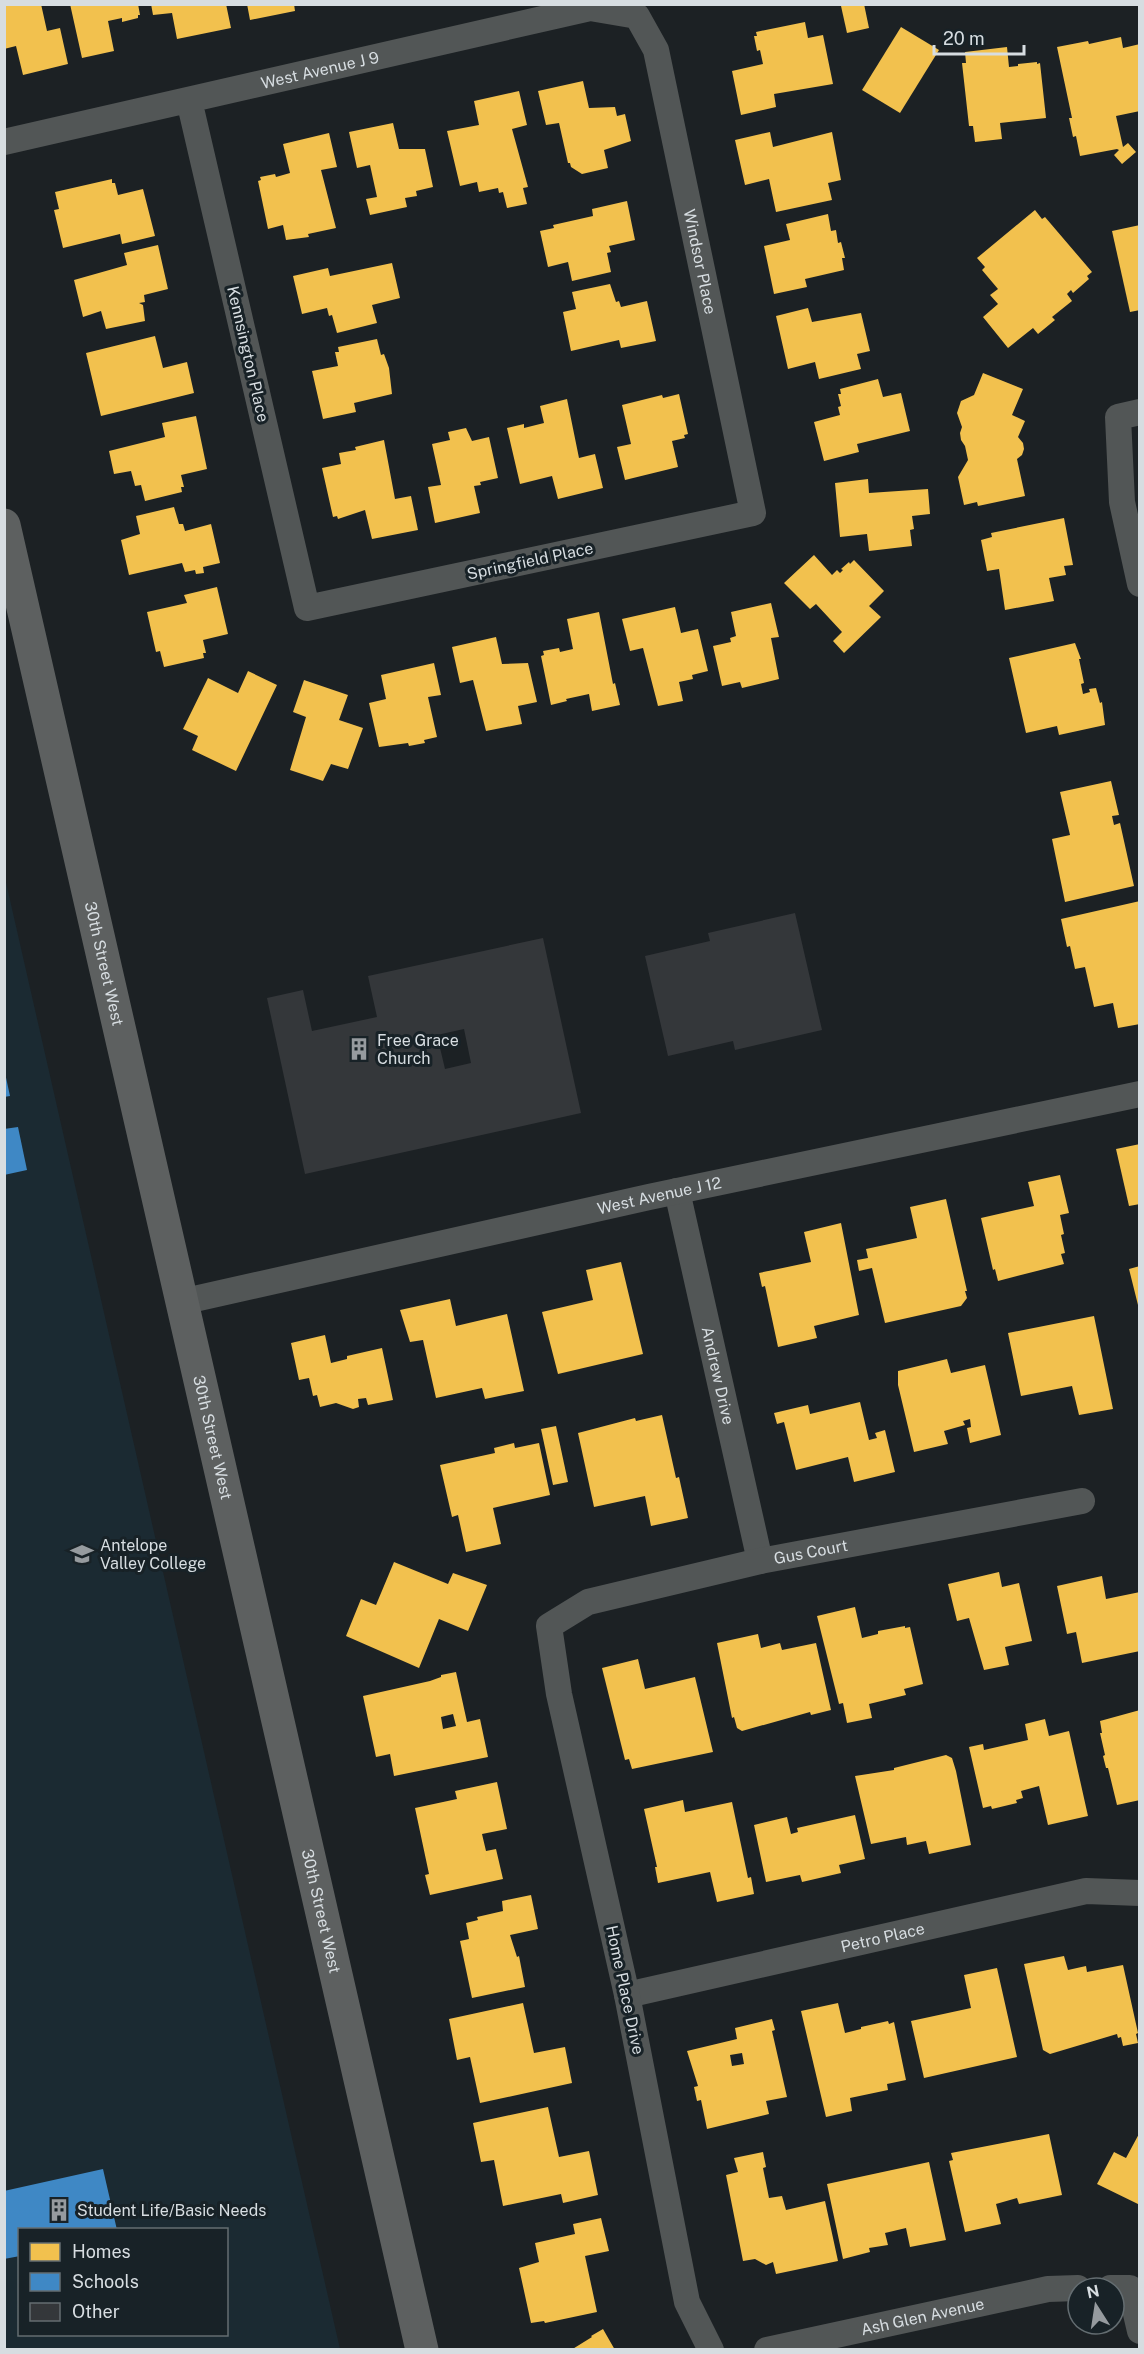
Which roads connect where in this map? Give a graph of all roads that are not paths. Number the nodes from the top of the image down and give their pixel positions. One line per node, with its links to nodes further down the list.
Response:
1 (637, 16): 2 (street, West Avenue J 9); 5 (street, Windsor Place)
2 (189, 100): 3 (street, West Avenue J 9); 8 (street, Kennsington Place)
3 (4, 142)
4 (1140, 412): 7 (street)
5 (753, 513): 8 (street, Springfield Place)
6 (4, 525): 11 (main road, 30th Street West)
7 (1140, 584)
8 (307, 608)
9 (1140, 1094): 10 (street, West Avenue J 12)
10 (677, 1191): 11 (street, West Avenue J 12); 13 (street, Andrew Drive)
11 (181, 1302): 20 (main road, 30th Street West)
12 (1082, 1501): 13 (street, Gus Court)
13 (760, 1561): 14 (street, Gus Court)
14 (549, 1626): 16 (street, Home Place Drive)
15 (1140, 1893): 16 (street, Petro Place)
16 (627, 1995): 21 (street, Home Place Drive)
17 (1066, 2288): 22 (street, Ash Glen Avenue)
18 (1126, 2301): 19 (street)
19 (1140, 2331)
20 (422, 2349)
21 (711, 2349)
22 (767, 2349)

